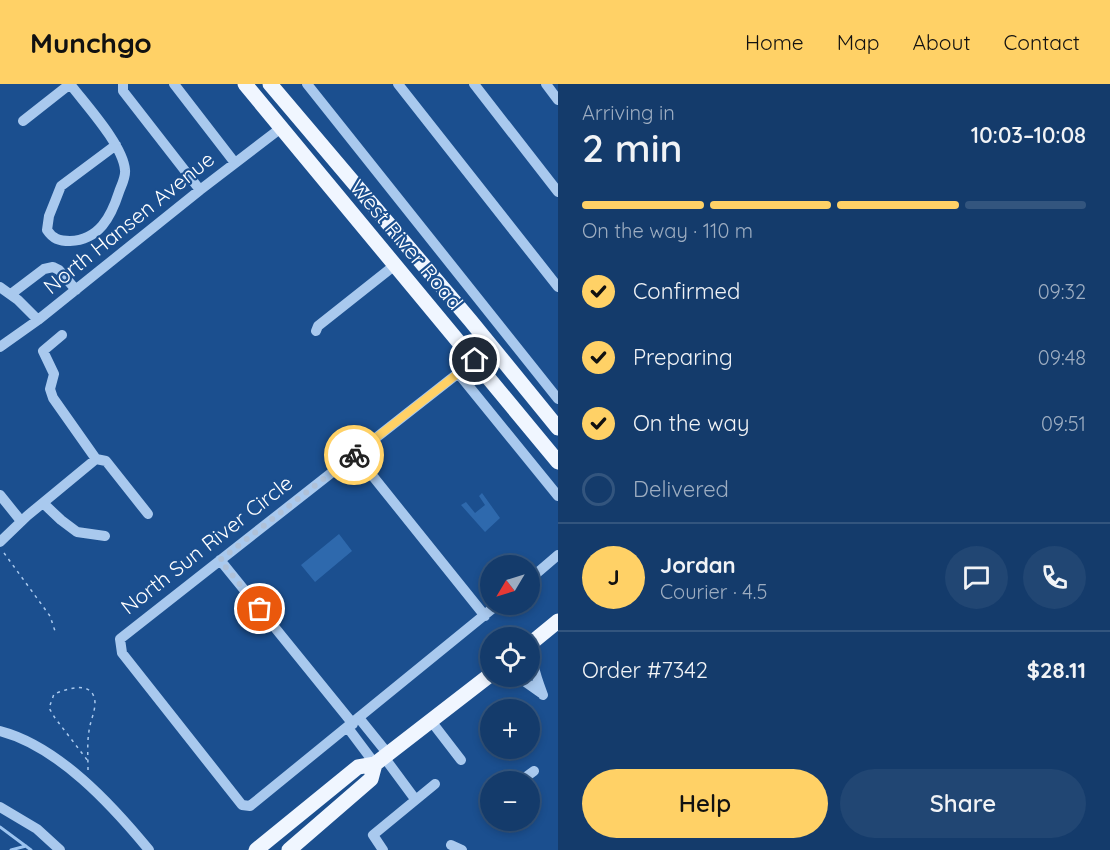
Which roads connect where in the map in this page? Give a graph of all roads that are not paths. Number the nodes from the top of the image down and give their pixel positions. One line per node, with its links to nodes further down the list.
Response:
1 (70, 84): 11 (street); 13 (street)
2 (123, 84): 15 (street)
3 (174, 84): 14 (street)
4 (244, 84): 12 (main road, West River Road)
5 (270, 84): 29 (main road, West River Road)
6 (307, 84): 28 (street)
7 (398, 84): 19 (street)
8 (474, 84): 16 (street)
9 (546, 84): 10 (street)
10 (558, 100)
11 (23, 122)
12 (281, 128): 14 (street, North Hansen Avenue); 17 (main road, West River Road)
13 (116, 145): 13 (street)
14 (235, 163): 15 (street, North Hansen Avenue)
15 (200, 190): 20 (street, North Hansen Avenue)
16 (558, 192)
17 (395, 265): 23 (street); 26 (main road, West River Road)
18 (0, 287): 21 (street)
19 (558, 287)
20 (76, 290): 21 (street); 22 (street, North Hansen Avenue)
21 (10, 294): 22 (street)
22 (38, 320): 25 (street, North Hansen Avenue)
23 (316, 332)
24 (62, 335): 31 (street)
25 (0, 347)
26 (475, 360): 27 (street, North Sun River Circle); 32 (main road, West River Road)
27 (458, 373): 30 (street, North Sun River Circle); 34 (street)
28 (558, 399)
29 (558, 429)
30 (355, 454): 41 (street, North Sun River Circle); 43 (street)
31 (96, 459): 35 (street); 36 (street)
32 (558, 462)
33 (0, 495): 37 (street)
34 (558, 496)
35 (43, 503): 37 (street); 38 (street)
36 (148, 514)
37 (21, 521): 39 (street)
38 (105, 536)
39 (0, 542)
40 (558, 555): 42 (street)
41 (220, 560): 48 (street); 48 (street, North Sun River Circle)
42 (540, 570)
43 (485, 616): 48 (street, North Sun River Circle)
44 (480, 684): 47 (main road)
45 (532, 687): 46 (street)
46 (540, 687)
47 (431, 721): 50 (main road); 51 (street)
48 (353, 723): 50 (street); 50 (street)
49 (0, 731): 57 (street)
50 (383, 758): 53 (street); 58 (main road); 59 (main road)
51 (461, 760)
52 (435, 784): 53 (street)
53 (415, 799): 60 (street)
54 (0, 807): 56 (street)
55 (451, 845): 61 (street)
56 (60, 850)
57 (149, 850)
58 (256, 850)
59 (289, 850)
60 (383, 850)
61 (462, 850)

